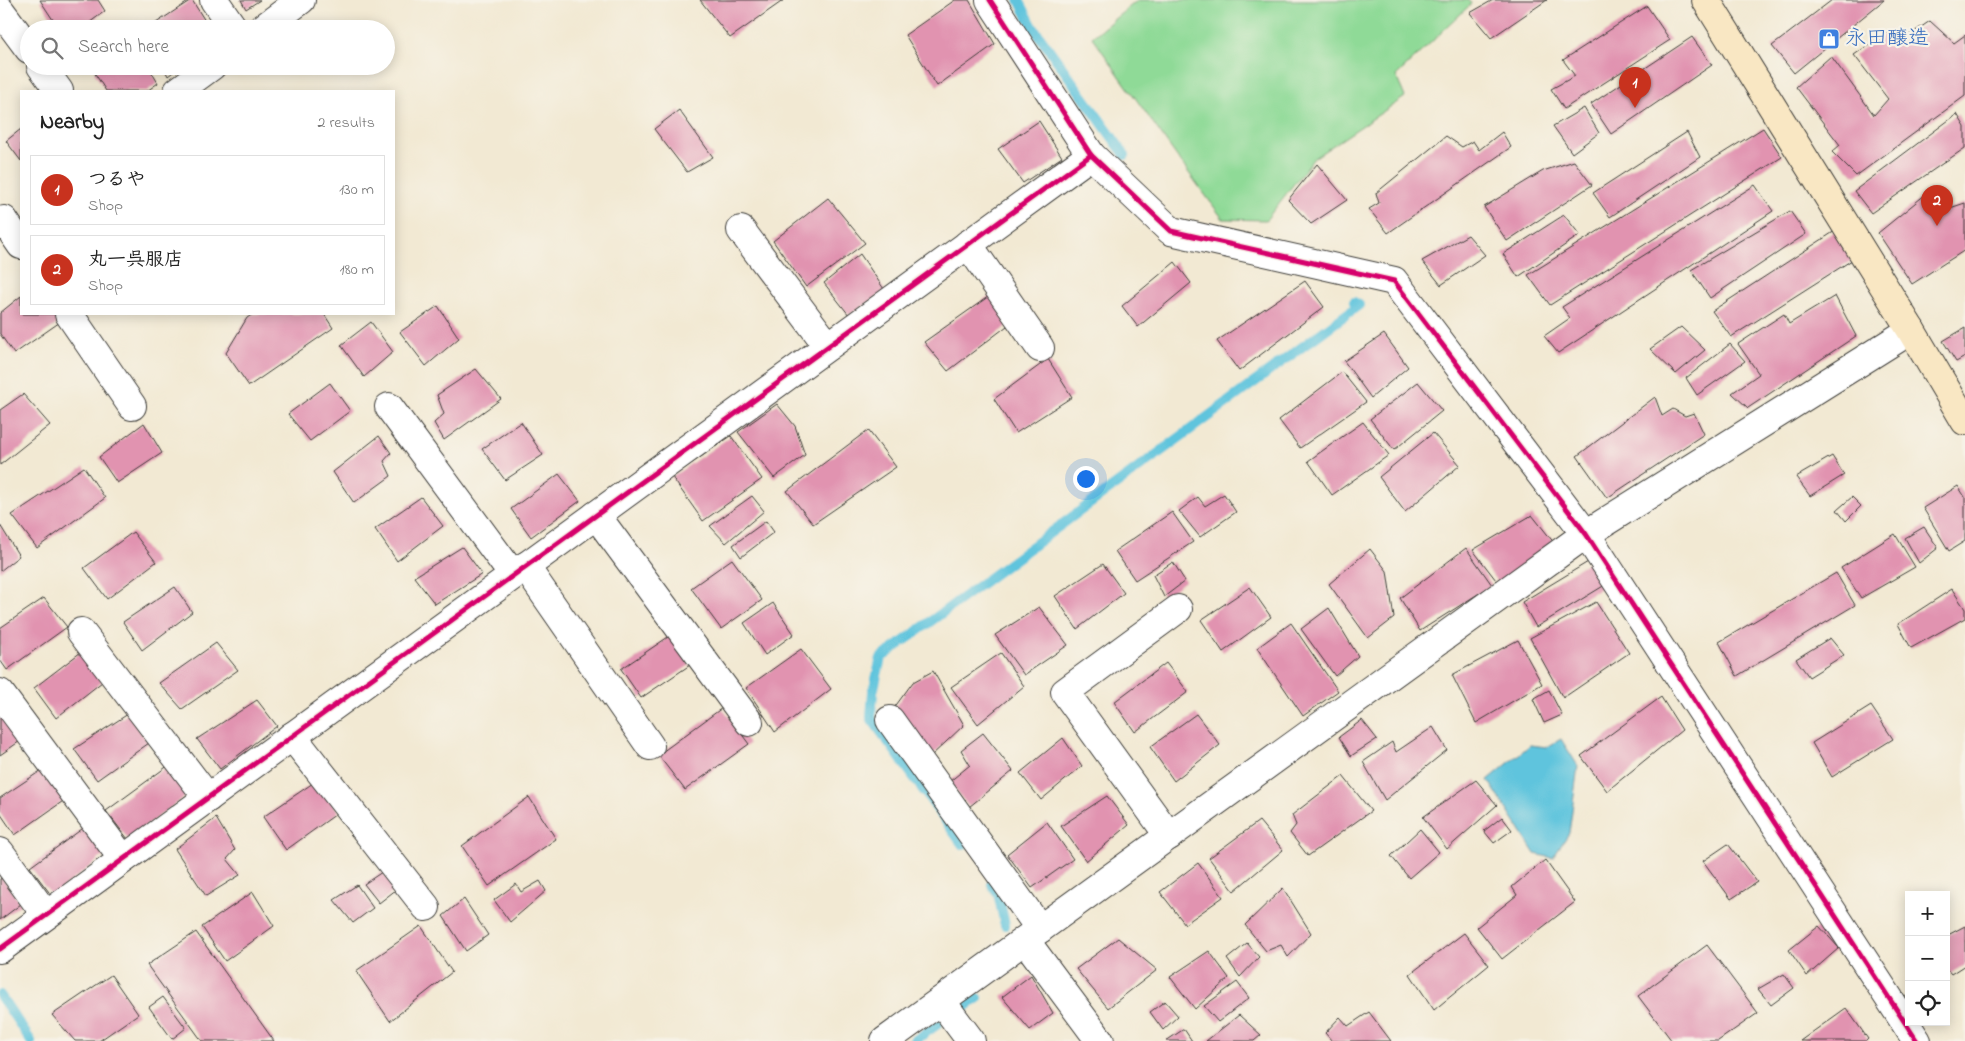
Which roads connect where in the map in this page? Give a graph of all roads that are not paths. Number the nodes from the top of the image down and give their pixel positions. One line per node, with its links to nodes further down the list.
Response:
1 (214, 0): 6 (street)
2 (301, 0): 7 (street)
3 (990, 0): 13 (street)
4 (1706, 0): 19 (street)
5 (0, 10): 8 (street)
6 (228, 20)
7 (274, 20)
8 (20, 37)
9 (47, 75): 11 (street)
10 (200, 75): 12 (street)
11 (58, 90)
12 (179, 90)
13 (1091, 155): 17 (street); 26 (street)
14 (8, 216): 16 (street)
15 (741, 230): 20 (street)
16 (20, 243)
17 (968, 244): 20 (street); 21 (street)
18 (69, 315): 22 (street)
19 (1911, 330): 24 (street); 26 (street)
20 (828, 346): 25 (street)
21 (1040, 348)
22 (132, 406)
23 (389, 407): 27 (street)
24 (1965, 421)
25 (596, 515): 27 (street); 32 (street)
26 (1586, 534): 36 (street); 47 (street)
27 (519, 570): 33 (street); 34 (street)
28 (1178, 609): 36 (street)
29 (81, 632): 35 (street)
30 (0, 692): 38 (street)
31 (890, 720): 41 (street)
32 (749, 722)
33 (292, 736): 35 (street); 39 (street)
34 (650, 746)
35 (208, 798): 38 (street)
36 (1169, 836): 41 (street)
37 (0, 852): 40 (street)
38 (123, 859): 40 (street)
39 (426, 907)
40 (46, 915): 42 (street)
41 (1032, 935): 43 (street); 46 (street)
42 (0, 949)
43 (941, 1001): 44 (street); 45 (street)
44 (885, 1041)
45 (971, 1041)
46 (1100, 1041)
47 (1917, 1041)

